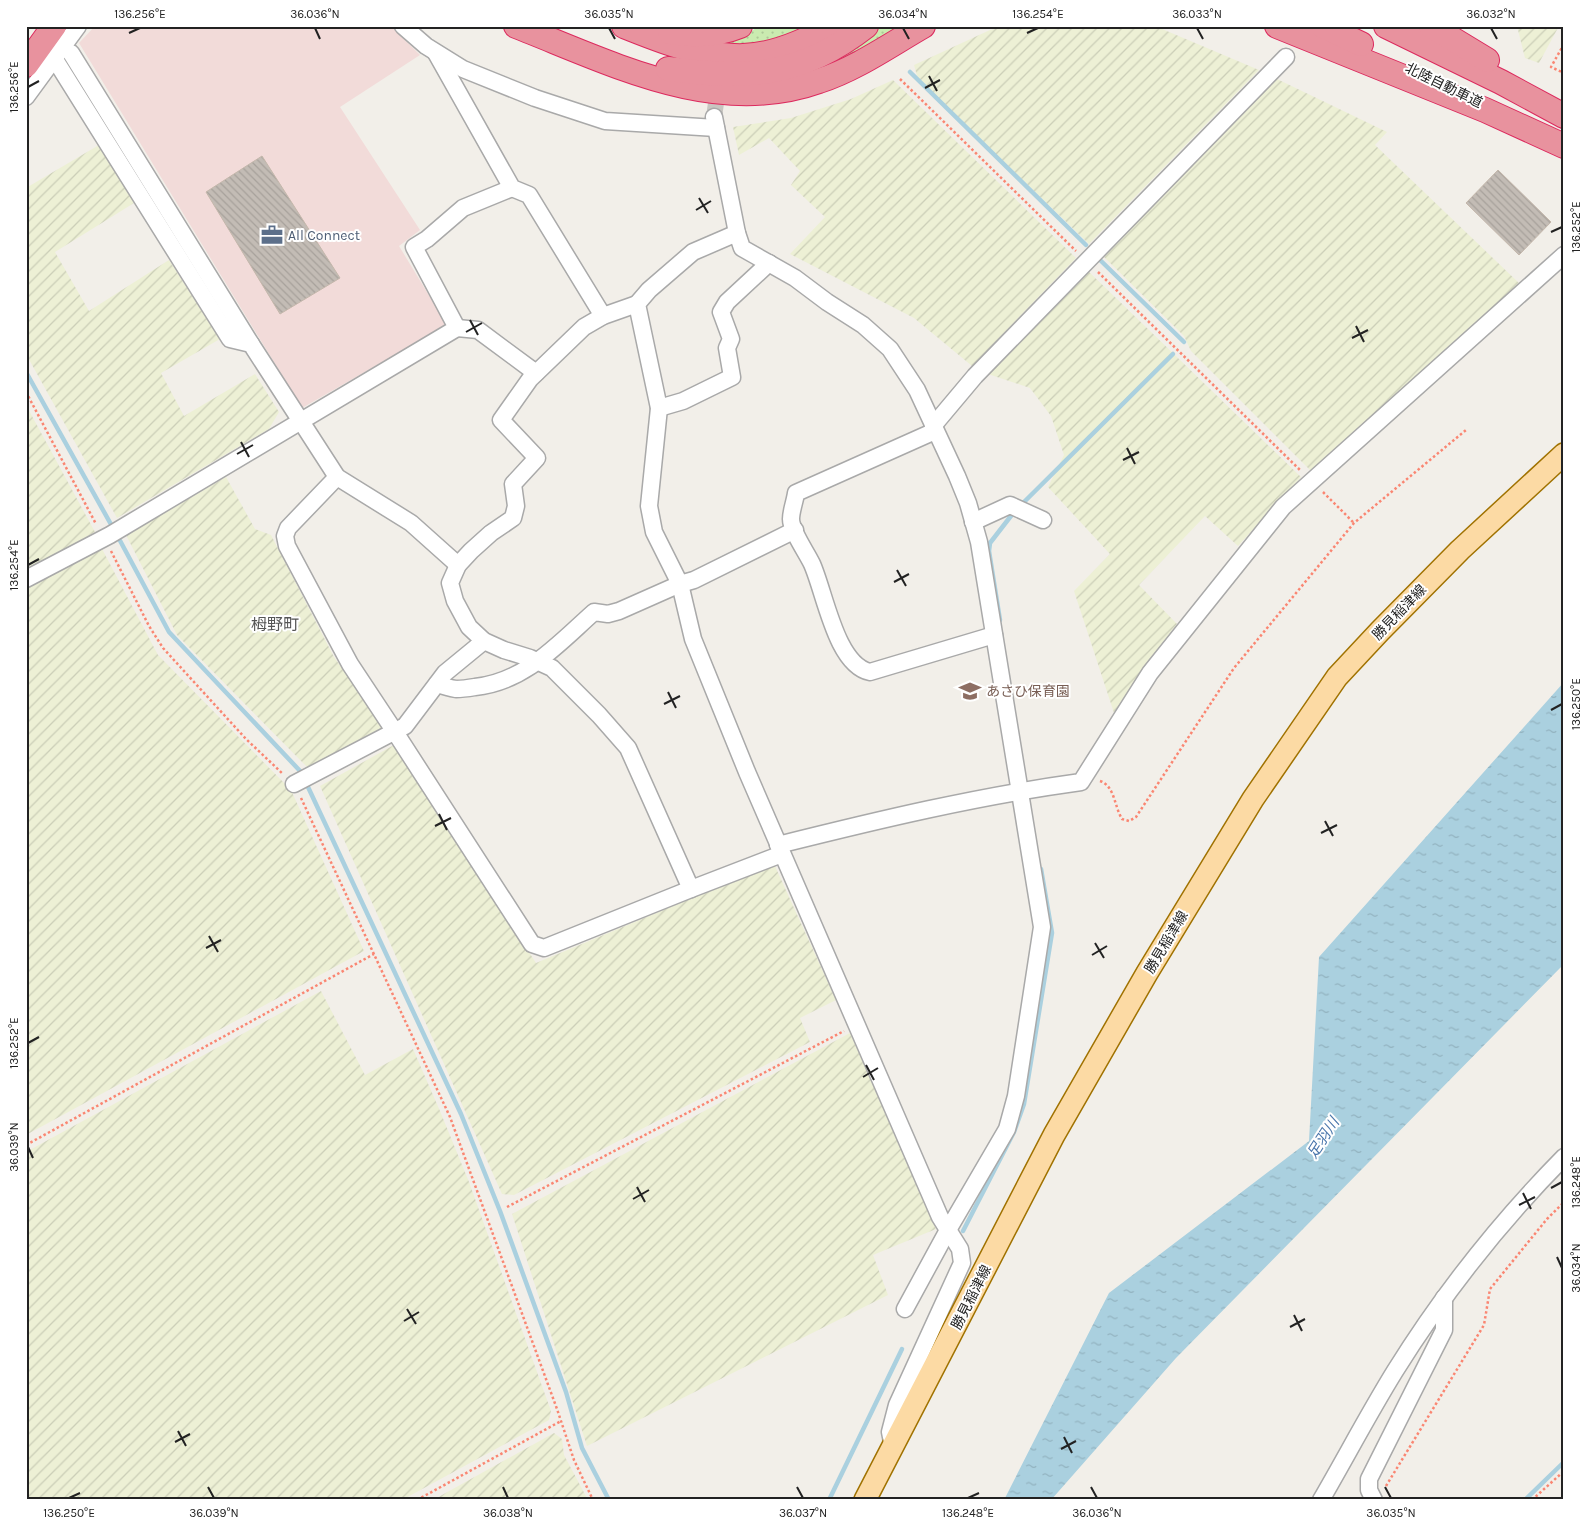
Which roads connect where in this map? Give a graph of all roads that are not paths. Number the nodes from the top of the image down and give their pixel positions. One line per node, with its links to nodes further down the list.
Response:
1 (39, 26): 16 (highway)
2 (54, 26): 22 (highway)
3 (78, 26): 21 (street)
4 (403, 26): 17 (street)
5 (516, 26): 18 (highway)
6 (624, 26): 9 (highway)
7 (642, 26): 8 (highway)
8 (740, 26)
9 (832, 26)
10 (866, 26): 18 (highway)
11 (923, 26): 18 (highway)
12 (1277, 26): 26 (highway)
13 (1323, 26): 26 (highway, 北陸自動車道)
14 (1386, 26): 23 (highway, 北陸自動車道)
15 (1431, 26): 23 (highway)
16 (26, 48)
17 (435, 52): 29 (street); 30 (street)
18 (580, 52)
19 (71, 53): 36 (street)
20 (1286, 57): 40 (street)
21 (54, 58): 24 (street); 36 (street)
22 (26, 65)
23 (1504, 77): 25 (highway); 27 (highway, 北陸自動車道)
24 (26, 97)
25 (1564, 103)
26 (1486, 108): 28 (highway)
27 (1564, 116)
28 (1564, 146)
29 (512, 188): 34 (street); 35 (street)
30 (737, 233): 32 (street); 33 (street)
31 (1564, 256): 55 (street)
32 (769, 264): 38 (street); 40 (street)
33 (638, 304): 34 (street); 38 (street)
34 (603, 316): 37 (street)
35 (457, 328): 37 (street); 39 (street)
36 (251, 344): 39 (street)
37 (536, 373): 46 (street)
38 (659, 408): 48 (street)
39 (300, 420): 42 (street); 47 (street)
40 (934, 428): 44 (street); 45 (street)
41 (1564, 454): 62 (main road, 勝見稲津線)
42 (337, 477): 46 (street); 53 (street)
43 (1043, 520): 44 (street)
44 (973, 522): 49 (street)
45 (795, 530): 48 (street); 49 (street)
46 (458, 565): 50 (street)
47 (26, 580)
48 (680, 584): 51 (street); 56 (street)
49 (994, 635): 55 (street)
50 (484, 641): 51 (street); 52 (street)
51 (539, 662): 52 (street); 57 (street)
52 (437, 684): 53 (street)
53 (395, 732): 54 (street); 57 (street)
54 (301, 780)
55 (1024, 789): 56 (street); 59 (street)
56 (780, 850): 57 (street); 59 (street)
57 (691, 889)
58 (1564, 1157): 60 (street)
59 (948, 1230): 61 (street); 62 (street)
60 (1444, 1298): 63 (street); 65 (street)
61 (905, 1308)
62 (893, 1448): 64 (main road, 勝見稲津線)
63 (1378, 1496)
64 (866, 1500)
65 (1321, 1500)

